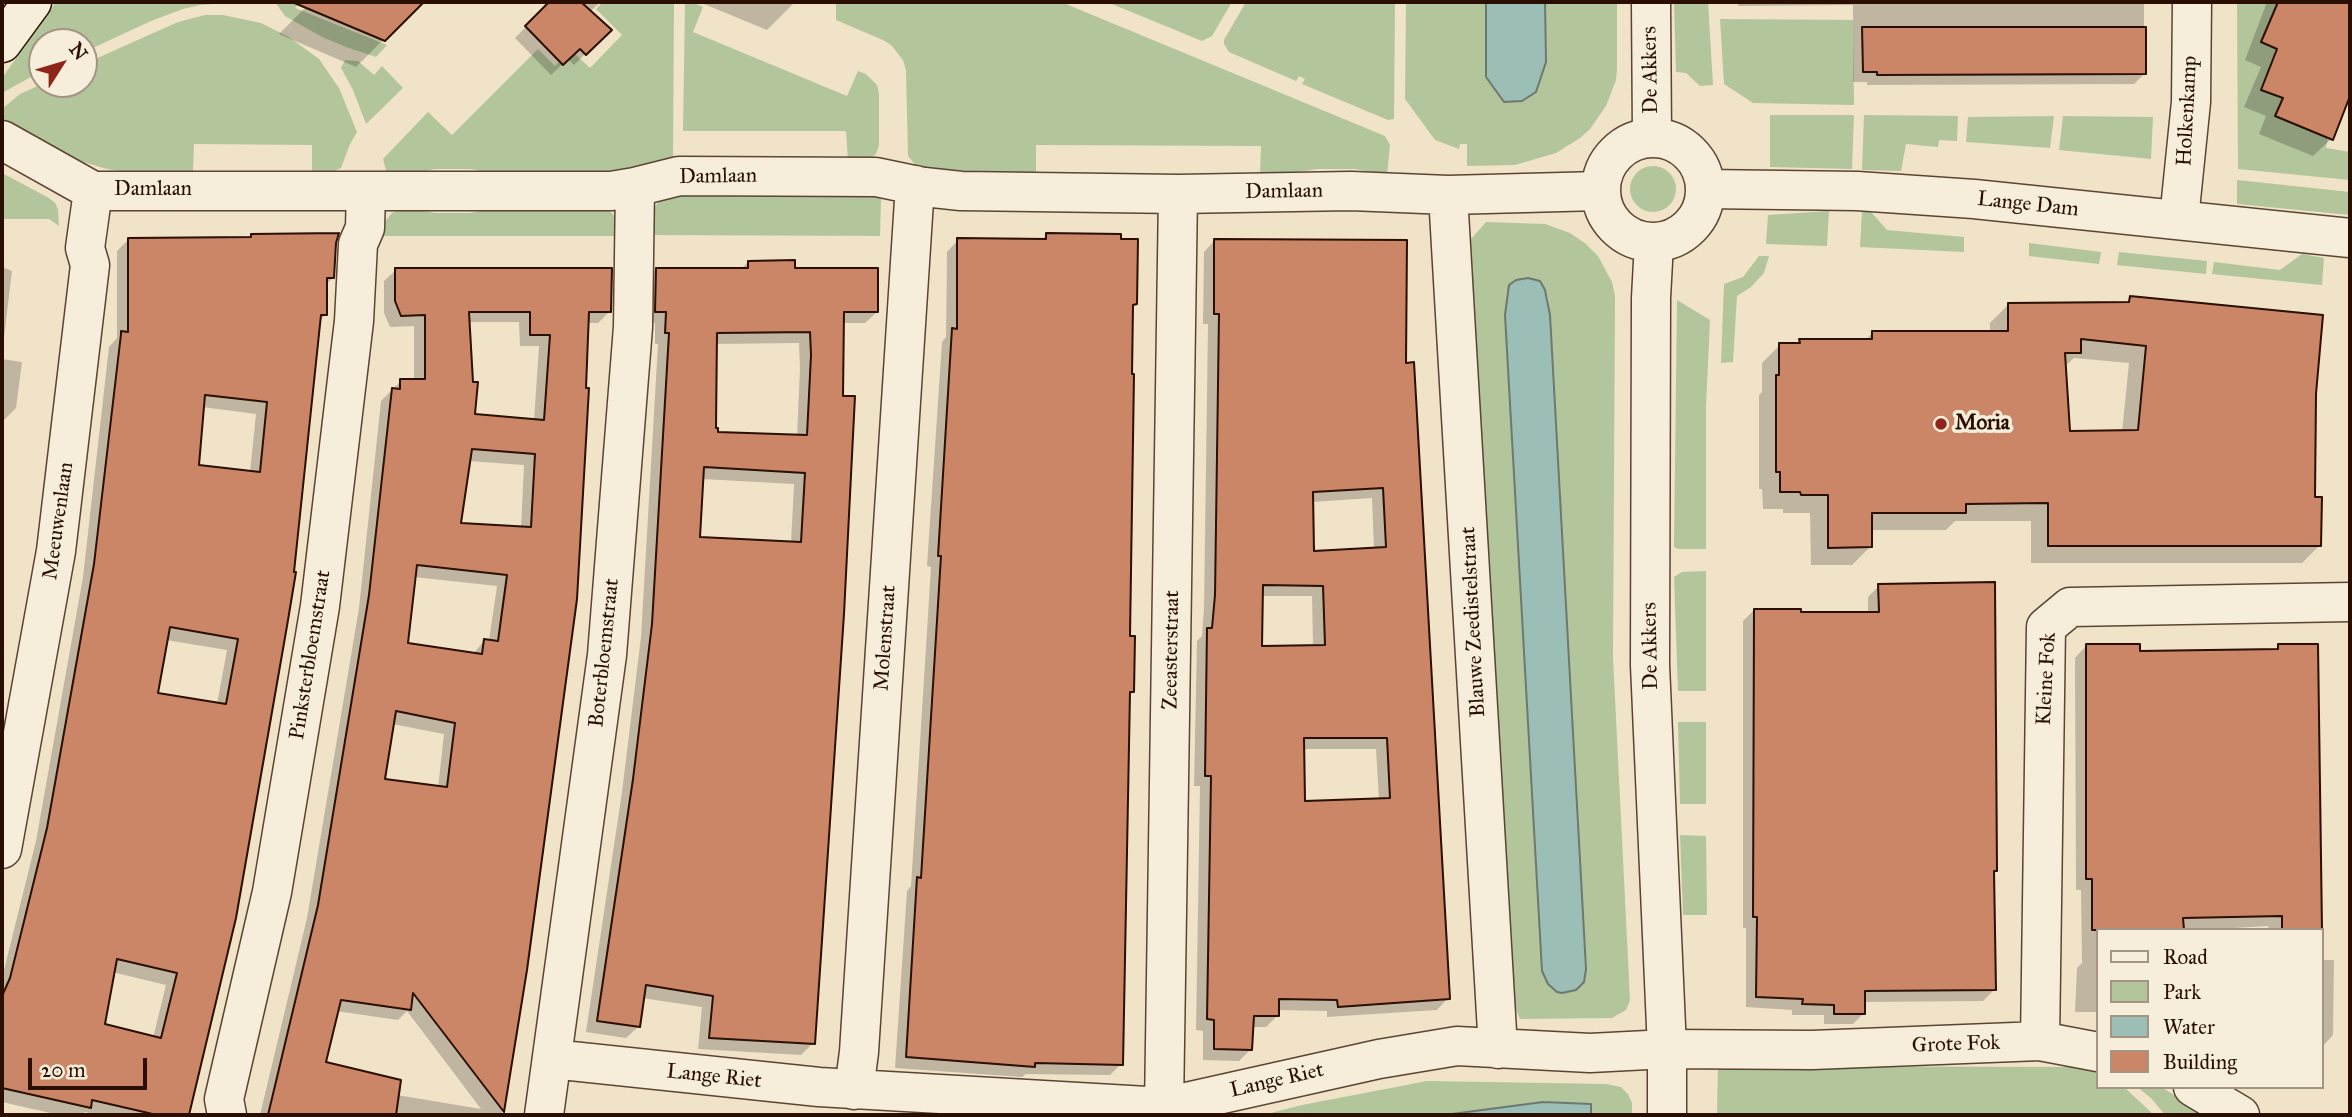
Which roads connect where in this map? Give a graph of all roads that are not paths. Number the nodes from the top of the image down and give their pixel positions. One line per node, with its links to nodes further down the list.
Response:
1 (32, 2): 4 (street)
2 (1651, 2): 5 (street, De Akkers)
3 (2192, 2): 15 (street, Holkenkamp)
4 (2, 43)
5 (1652, 137): 9 (street); 12 (street)
6 (2, 141): 10 (street, Damlaan)
7 (915, 185): 8 (street, Damlaan); 13 (street, Damlaan); 26 (street, Molenstraat)
8 (635, 187): 11 (street, Damlaan); 24 (street, Boterbloemstraat)
9 (1705, 189): 15 (street, Lange Dam); 17 (street)
10 (93, 191): 11 (street, Damlaan); 19 (street, Meeuwenlaan)
11 (366, 191): 28 (street, Pinksterbloemstraat)
12 (1600, 191): 14 (street); 17 (street)
13 (1178, 194): 14 (street, Damlaan); 27 (street, Zeeasterstraat)
14 (1448, 195): 21 (street, Blauwe Zeedistelstraat)
15 (2179, 219): 16 (street, Lange Dam)
16 (2350, 238)
17 (1654, 243): 22 (street, De Akkers)
18 (2350, 602): 20 (street, Kleine Fok)
19 (2, 849)
20 (2040, 1041): 22 (street, Grote Fok); 23 (street, Grote Fok)
21 (1498, 1049): 22 (street, Lange Riet); 27 (street, Lange Riet)
22 (1667, 1049): 30 (street, De Akkers)
23 (2096, 1052)
24 (552, 1059): 26 (street, Lange Riet); 29 (street, Boterbloemstraat)
25 (2196, 1089): 31 (street)
26 (854, 1090): 27 (street, Lange Riet)
27 (1164, 1107)
28 (227, 1115)
29 (544, 1115)
30 (1667, 1115)
31 (2240, 1115)

